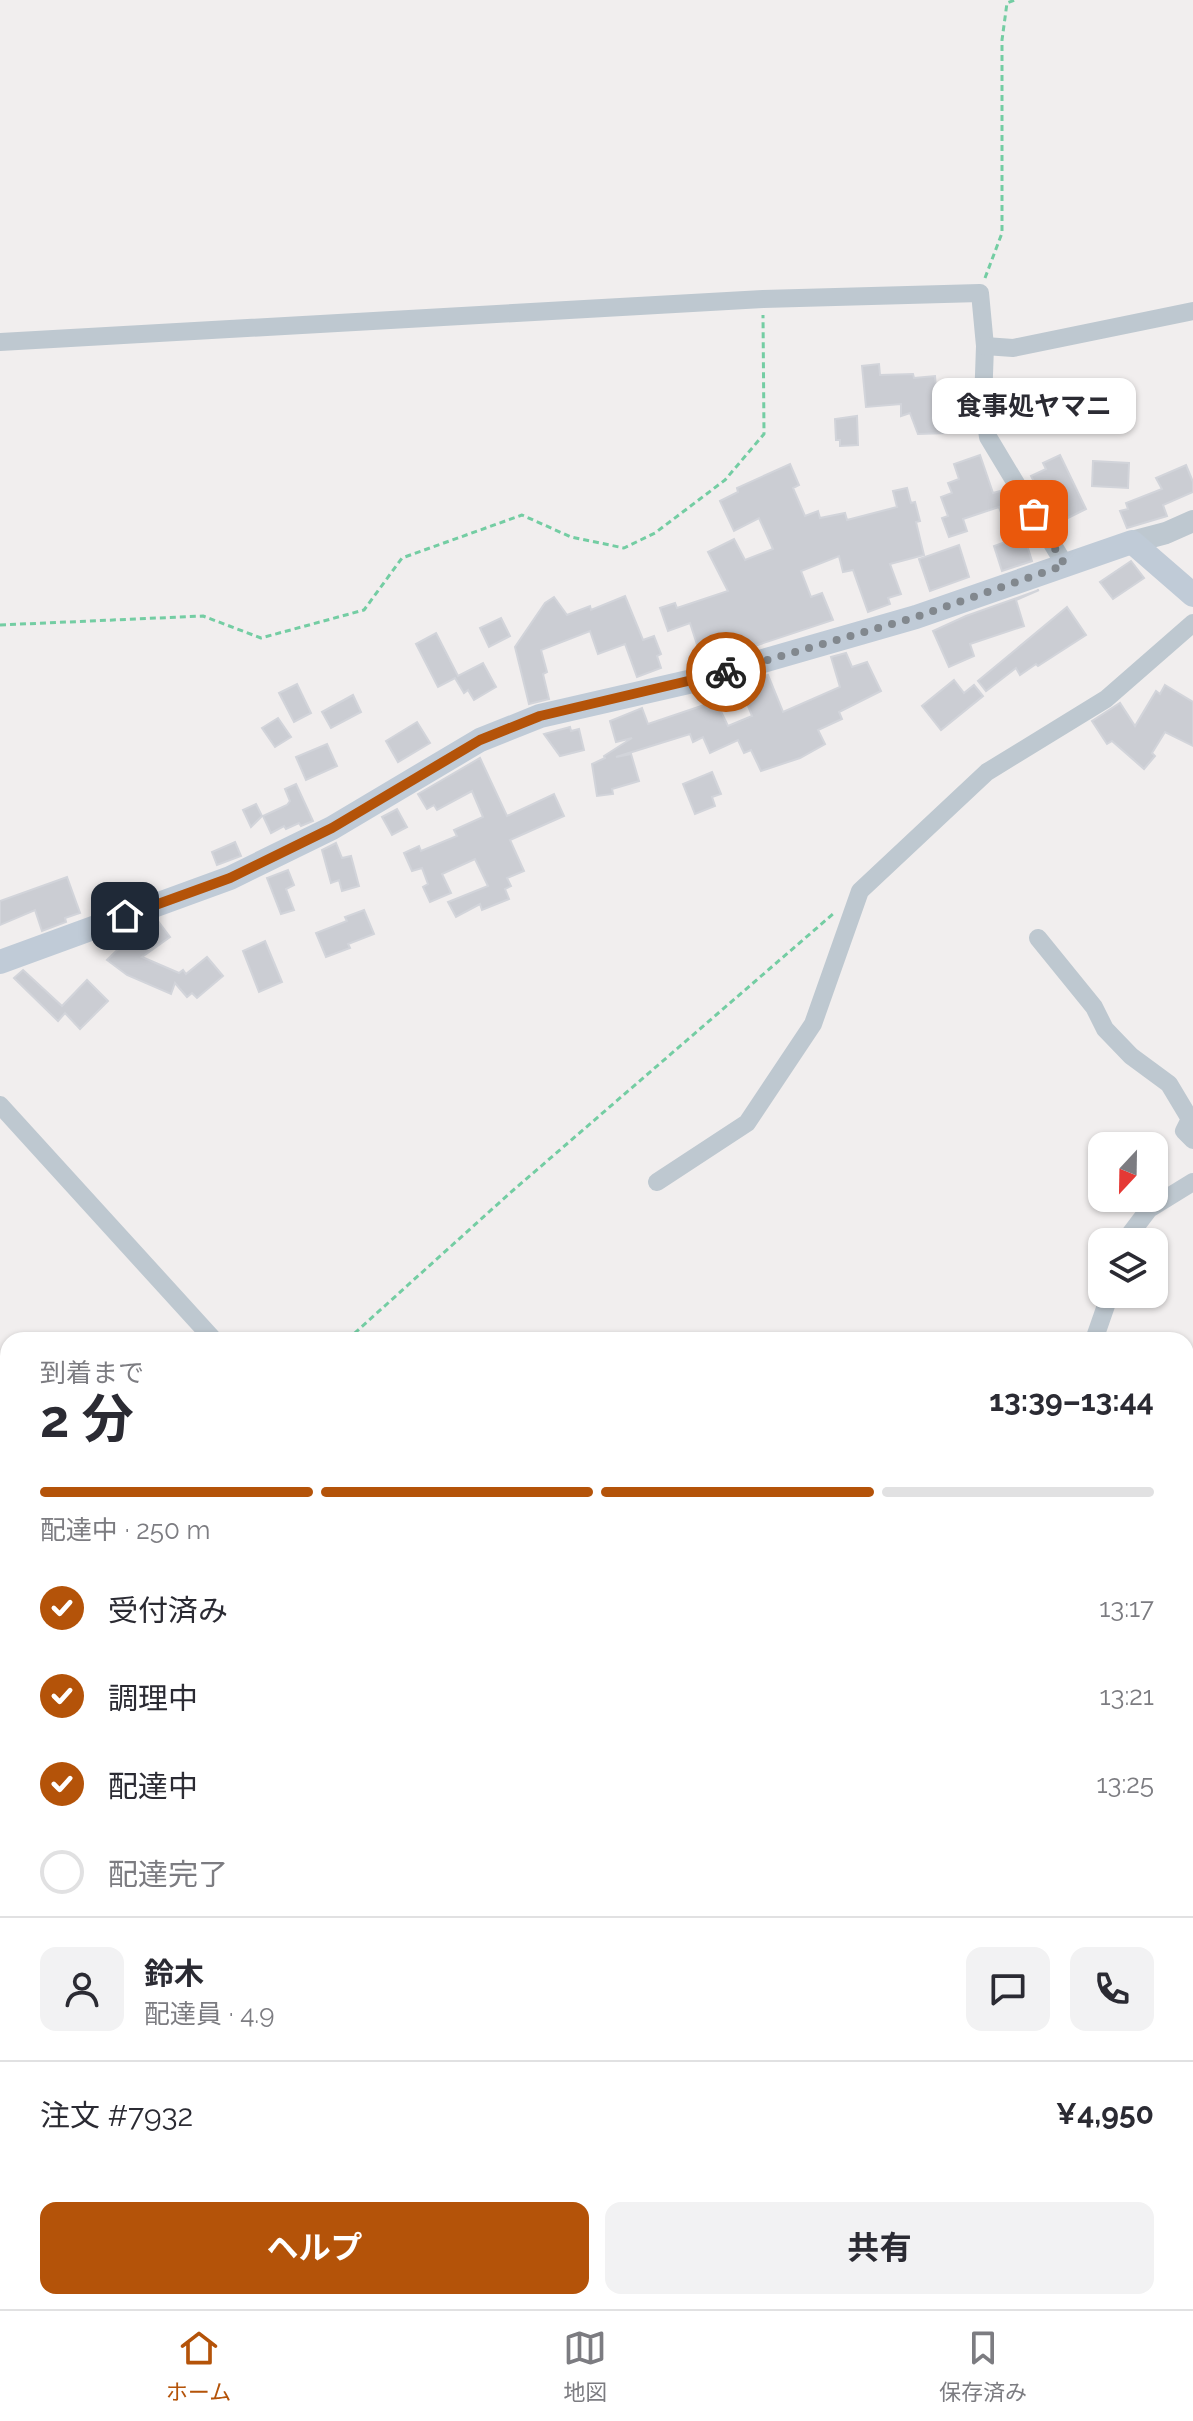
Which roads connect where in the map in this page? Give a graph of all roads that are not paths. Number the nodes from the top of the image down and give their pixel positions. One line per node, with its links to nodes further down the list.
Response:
1 (1193, 311): 3 (street)
2 (0, 342): 3 (street)
3 (985, 346): 6 (street)
4 (1193, 521): 5 (street)
5 (1132, 542): 6 (main road); 7 (main road)
6 (1065, 565): 10 (main road)
7 (1193, 595)
8 (1193, 623): 13 (street)
9 (1038, 938): 12 (street)
10 (0, 962)
11 (0, 1105): 17 (street)
12 (1193, 1140)
13 (657, 1182)
14 (1193, 1182): 15 (street)
15 (1135, 1228)
16 (1105, 1308): 18 (street)
17 (207, 1332)
18 (1097, 1332)

